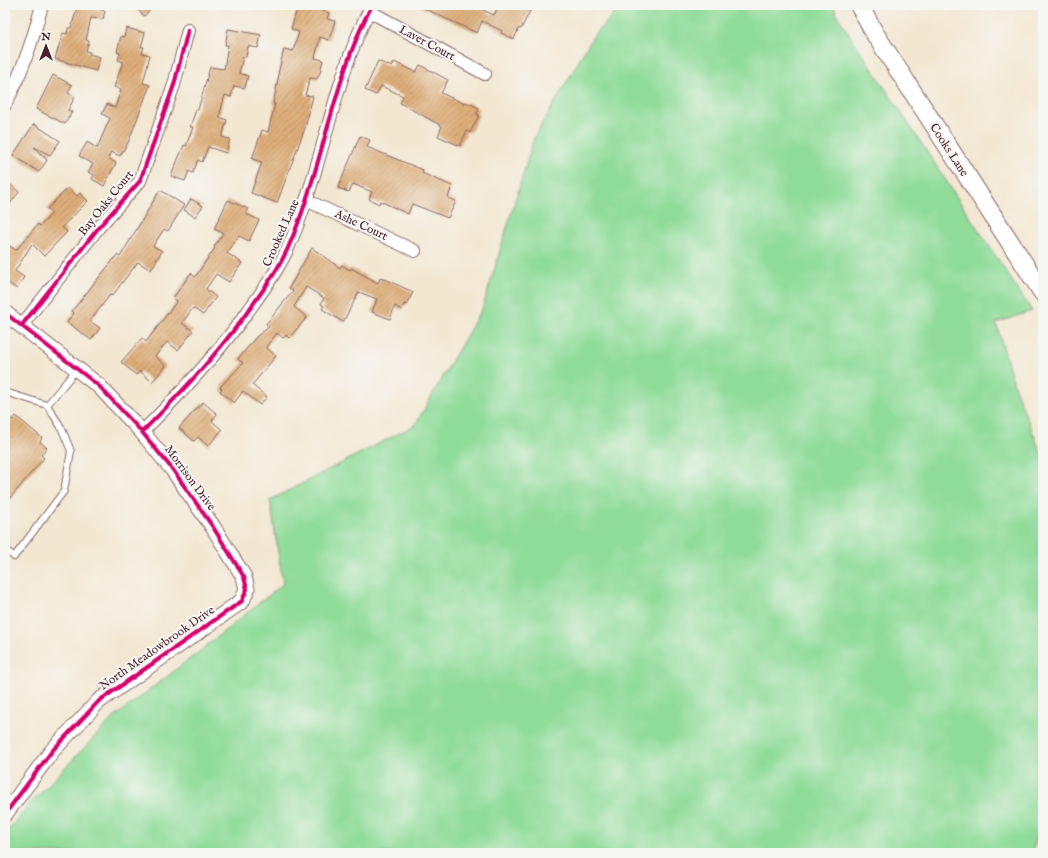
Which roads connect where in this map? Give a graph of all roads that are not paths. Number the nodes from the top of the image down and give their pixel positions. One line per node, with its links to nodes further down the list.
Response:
1 (42, 5): 6 (street)
2 (859, 5): 9 (main road, Cooks Lane)
3 (370, 8): 5 (street, Laver Court); 7 (street, Crooked Lane)
4 (188, 30): 11 (street, Bay Oaks Court)
5 (485, 74)
6 (5, 105)
7 (306, 200): 8 (street, Ashe Court); 15 (street, Crooked Lane)
8 (415, 251)
9 (1043, 293)
10 (5, 313): 11 (street, Morrison Drive)
11 (22, 325): 12 (street, Morrison Drive)
12 (77, 369): 14 (lane); 15 (street, Morrison Drive)
13 (5, 392): 14 (lane)
14 (47, 405): 16 (lane)
15 (142, 432): 17 (street, Morrison Drive)
16 (5, 549)
17 (246, 592): 18 (street, North Meadowbrook Drive)
18 (5, 814)

